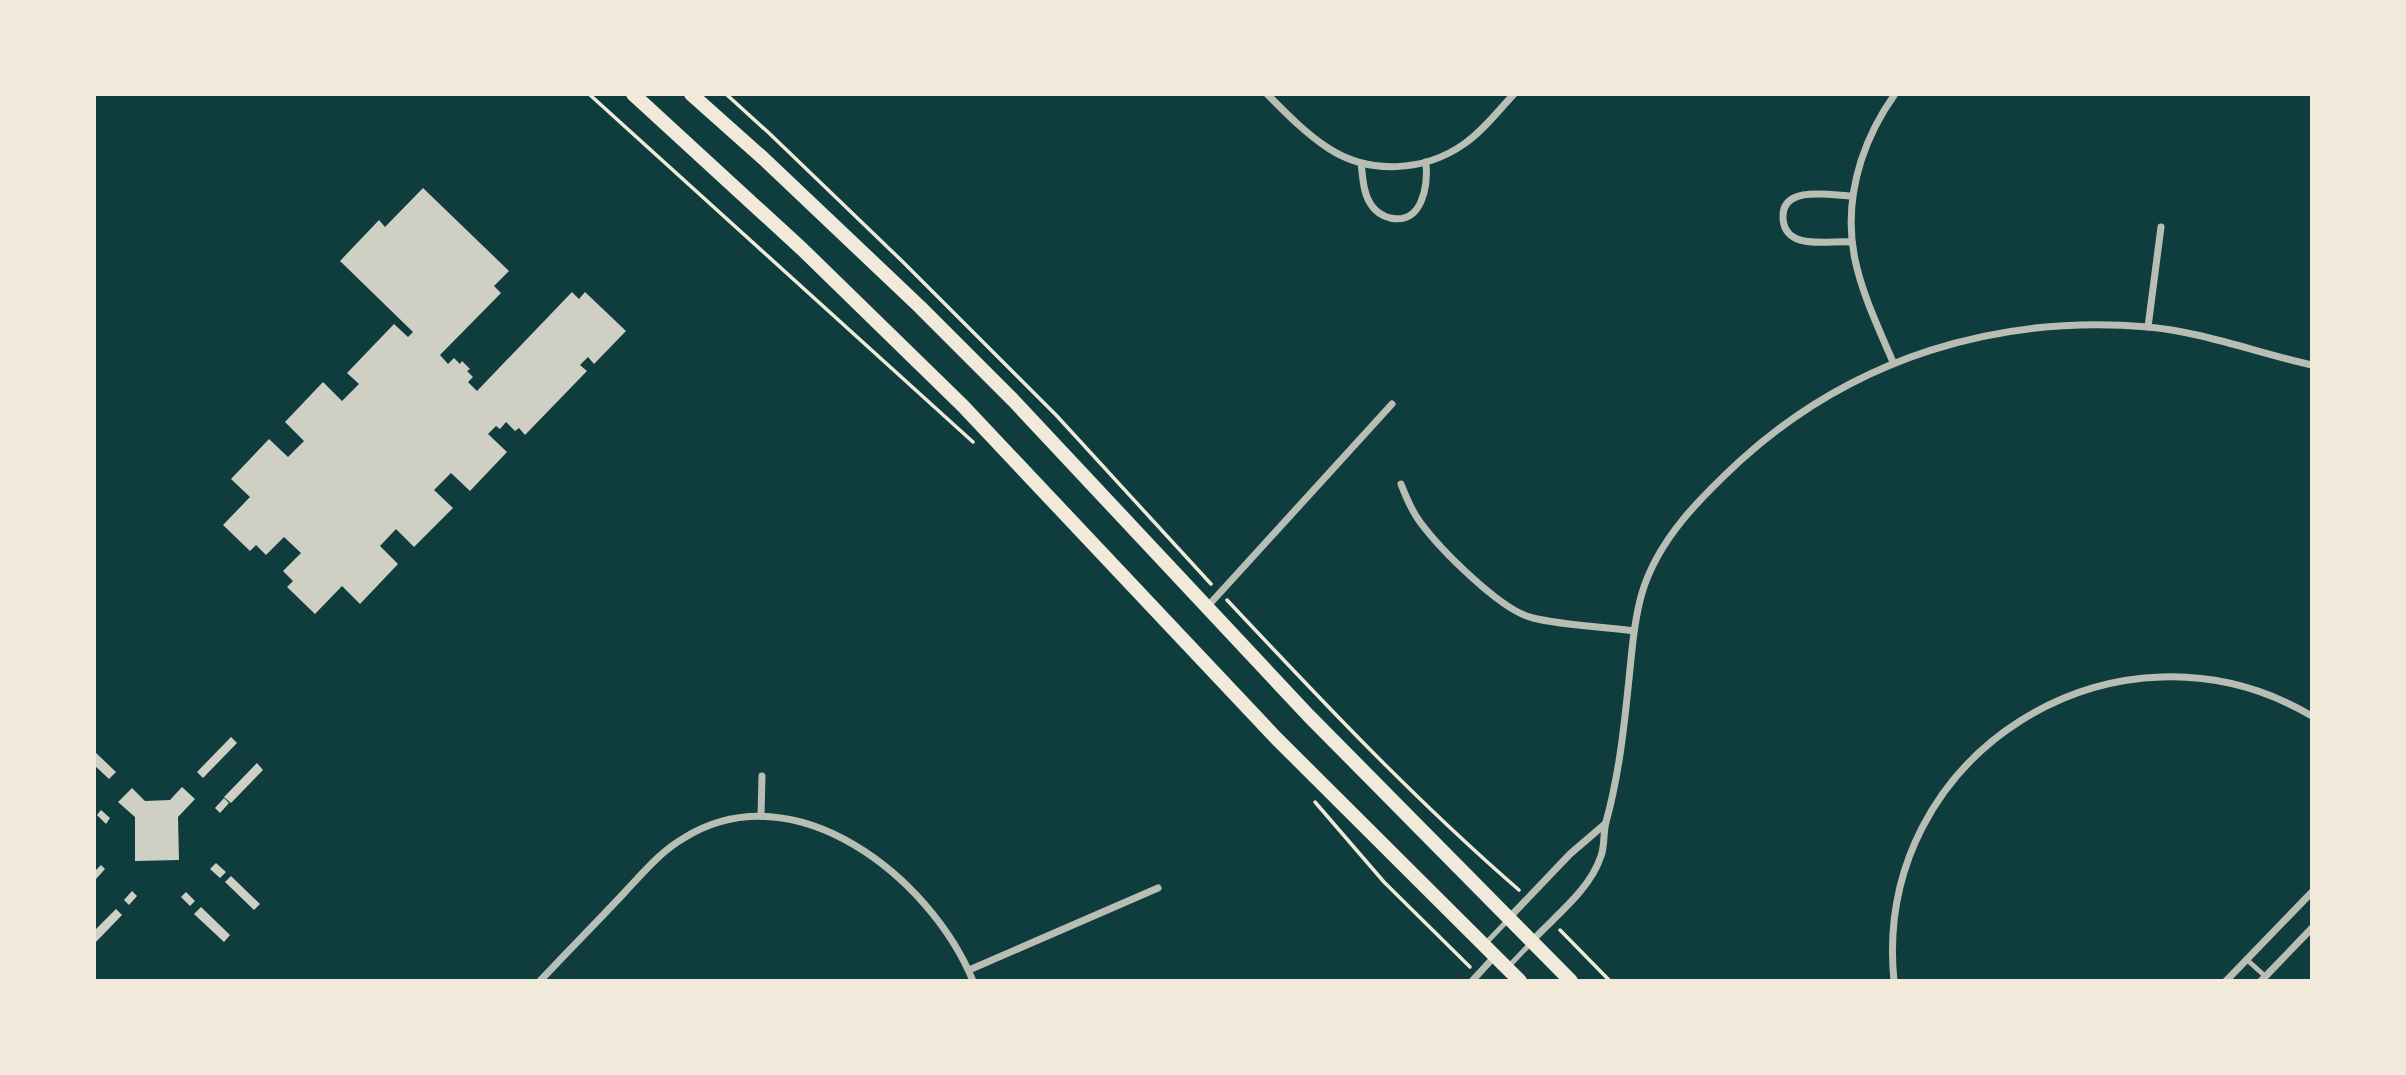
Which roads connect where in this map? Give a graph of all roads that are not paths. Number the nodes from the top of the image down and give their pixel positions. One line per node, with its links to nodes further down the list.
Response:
1 (633, 94): 27 (main road)
2 (691, 94): 16 (main road)
3 (1267, 94): 7 (street)
4 (1514, 94): 6 (street)
5 (1895, 94): 8 (street)
6 (1426, 162): 7 (street); 7 (street)
7 (1361, 163)
8 (1851, 196): 10 (street); 10 (street)
9 (2161, 227): 11 (street)
10 (1851, 242): 12 (street)
11 (2148, 327): 12 (street); 13 (street)
12 (1893, 362): 17 (street)
13 (2312, 365)
14 (1392, 404): 16 (street)
15 (1401, 484): 17 (street)
16 (1207, 607): 24 (main road)
17 (1634, 631): 21 (street)
18 (2312, 716): 37 (street)
19 (762, 776): 20 (street)
20 (761, 816): 30 (street); 33 (street)
21 (1605, 824): 24 (street); 26 (street)
22 (1158, 888): 30 (street)
23 (2312, 892): 28 (street)
24 (1509, 918): 26 (main road); 27 (lane)
25 (2312, 928): 32 (street)
26 (1531, 943): 29 (lane); 36 (main road)
27 (1490, 950): 29 (main road); 31 (street)
28 (2246, 959): 32 (lane); 38 (street)
29 (1507, 968): 35 (main road)
30 (969, 970): 34 (street)
31 (1475, 977)
32 (2263, 979)
33 (540, 981)
34 (973, 981)
35 (1520, 981)
36 (1571, 981)
37 (1894, 981)
38 (2225, 981)

